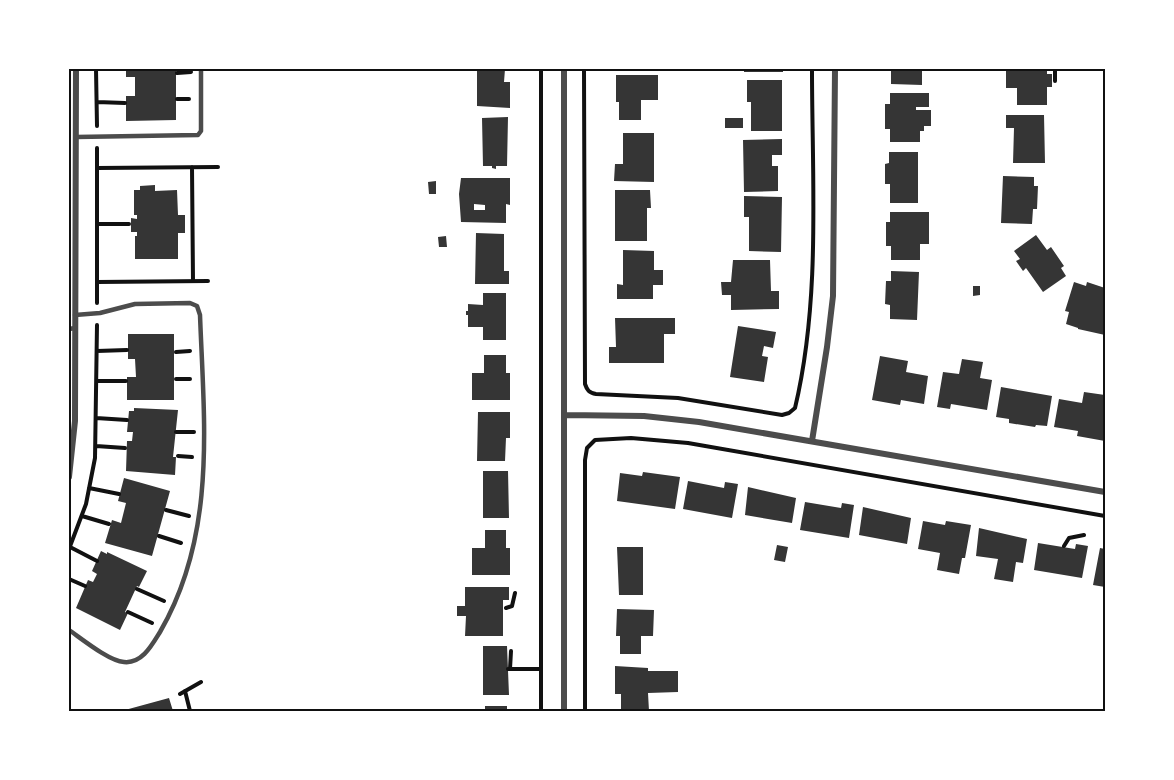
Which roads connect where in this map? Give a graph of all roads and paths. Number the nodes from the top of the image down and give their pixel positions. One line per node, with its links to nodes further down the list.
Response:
1 (76, 69): 12 (street)
2 (201, 69): 12 (lane)
3 (541, 69): 60 (path)
4 (564, 69): 29 (street)
5 (584, 69): 6 (path)
6 (812, 69)
7 (835, 69): 32 (street)
8 (1055, 69): 9 (path)
9 (1055, 81)
10 (97, 102): 11 (path)
11 (125, 103)
12 (76, 137): 23 (street)
13 (192, 167): 14 (path); 15 (path); 17 (path)
14 (218, 167)
15 (97, 168)
16 (186, 222): 17 (path)
17 (192, 222): 20 (path)
18 (129, 224): 19 (path)
19 (97, 225)
20 (193, 281): 21 (path); 22 (path)
21 (97, 282)
22 (208, 282)
23 (75, 315): 24 (street); 42 (lane)
24 (72, 328): 35 (street)
25 (127, 350): 26 (path)
26 (97, 351)
27 (97, 381): 28 (path)
28 (126, 381)
29 (565, 414): 32 (street); 65 (street)
30 (96, 418): 31 (path)
31 (127, 420)
32 (812, 441): 37 (street)
33 (95, 446): 34 (path)
34 (125, 448)
35 (69, 477)
36 (89, 488): 38 (path)
37 (1105, 492)
38 (119, 494)
39 (166, 510): 42 (path)
40 (82, 516): 43 (path)
41 (1105, 516): 66 (path)
42 (200, 519): 46 (lane)
43 (109, 524)
44 (1083, 535): 47 (path)
45 (159, 536): 46 (path)
46 (195, 546): 54 (lane)
47 (1065, 546)
48 (70, 547): 49 (path)
49 (97, 561)
50 (69, 579): 51 (path)
51 (85, 586)
52 (137, 589): 54 (path)
53 (515, 593): 55 (path)
54 (174, 606): 57 (lane)
55 (506, 608)
56 (128, 612): 57 (path)
57 (162, 628): 58 (lane)
58 (69, 630)
59 (511, 651): 60 (path)
60 (541, 669): 64 (path)
61 (201, 682): 62 (path)
62 (190, 710): 63 (path)
63 (181, 711)
64 (541, 711)
65 (564, 711)
66 (585, 711)

